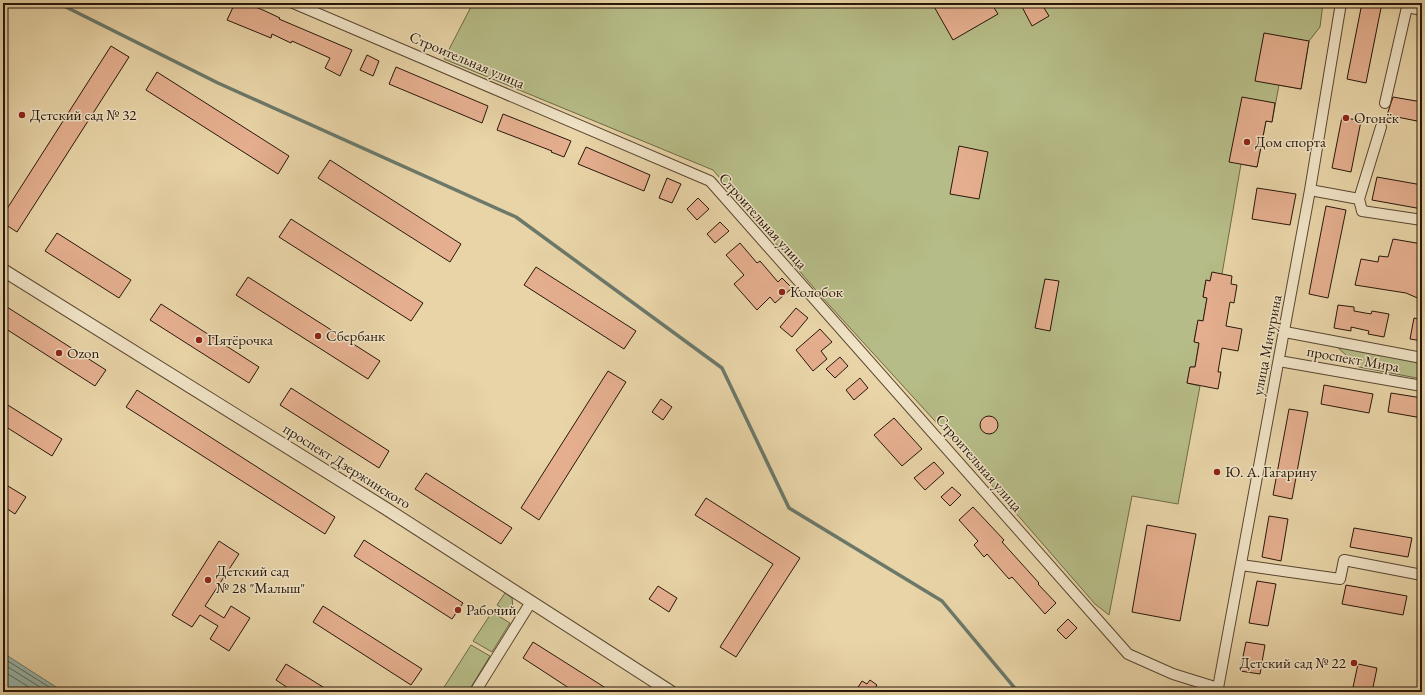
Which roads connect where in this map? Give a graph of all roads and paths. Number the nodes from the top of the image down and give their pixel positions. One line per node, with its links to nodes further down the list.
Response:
1 (293, 3): 17 (street, Строительная улица)
2 (1341, 3): 6 (street, улица Мичурина)
3 (1422, 10): 4 (street)
4 (1385, 103)
5 (1381, 127): 7 (street)
6 (1310, 190): 7 (street); 10 (street, улица Мичурина)
7 (1359, 199): 8 (street)
8 (1422, 220)
9 (3, 270): 16 (street, проспект Дзержинского)
10 (1285, 332): 11 (street, проспект Мира); 12 (street, улица Мичурина)
11 (1422, 358)
12 (1279, 360): 13 (street, проспект Мира); 14 (street, улица Мичурина)
13 (1422, 386)
14 (1242, 565): 15 (street); 17 (street, улица Мичурина)
15 (1422, 575)
16 (531, 602): 18 (street); 19 (street, проспект Дзержинского)
17 (1218, 690)
18 (475, 692)
19 (671, 692)

